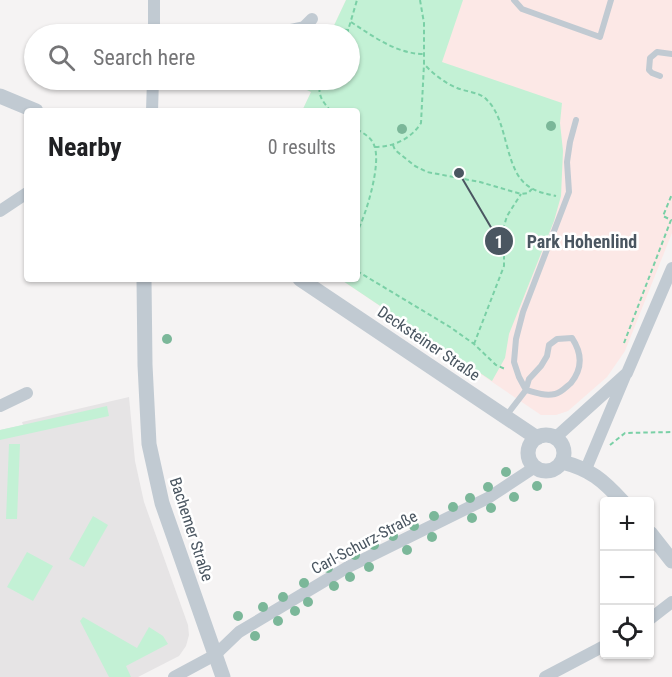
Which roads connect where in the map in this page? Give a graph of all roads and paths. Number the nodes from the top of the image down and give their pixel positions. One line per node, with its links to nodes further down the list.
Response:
1 (154, 0): 8 (street)
2 (357, 0): 7 (path)
3 (421, 0): 12 (path)
4 (514, 0): 5 (lane)
5 (611, 0)
6 (312, 19): 9 (street)
7 (351, 22): 10 (path)
8 (154, 24)
9 (307, 24)
10 (354, 24)
11 (360, 27): 12 (path)
12 (424, 54): 14 (path)
13 (672, 54): 15 (lane)
14 (424, 64): 24 (path); 26 (path)
15 (660, 76)
16 (153, 90): 20 (street)
17 (318, 90): 21 (path)
18 (0, 96): 19 (street)
19 (29, 108)
20 (152, 108)
21 (328, 108)
22 (576, 120): 30 (lane)
23 (360, 131): 25 (path)
24 (393, 145): 25 (path); 27 (path)
25 (375, 147): 32 (path)
26 (532, 189): 27 (path); 30 (path)
27 (522, 194): 37 (path)
28 (672, 194): 38 (path)
29 (24, 195): 31 (street)
30 (566, 200): 39 (lane)
31 (0, 211)
32 (360, 225)
33 (672, 268): 40 (street)
34 (360, 273): 37 (path)
35 (144, 282): 58 (street, Bachemer Straße)
36 (305, 282): 44 (street, Decksteiner Straße)
37 (474, 344): 39 (path)
38 (623, 348)
39 (517, 369): 41 (lane)
40 (627, 373): 47 (street); 48 (street)
41 (526, 390): 41 (lane); 44 (lane)
42 (27, 393): 43 (street)
43 (0, 406)
44 (506, 416): 46 (street, Decksteiner Straße)
45 (672, 432): 48 (path)
46 (537, 438): 47 (street); 50 (street)
47 (555, 438): 49 (street)
48 (595, 446): 51 (street)
49 (562, 462): 50 (street); 51 (street)
50 (535, 467): 58 (street, Carl-Schurz-Straße)
51 (586, 469): 52 (street)
52 (619, 497)
53 (654, 538): 54 (street)
54 (672, 561)
55 (672, 602): 56 (street)
56 (654, 616)
57 (600, 648): 61 (street)
58 (215, 655): 59 (street, Carl-Schurz-Straße); 60 (street, Bachemer Straße)
59 (174, 677)
60 (223, 677)
61 (545, 677)

